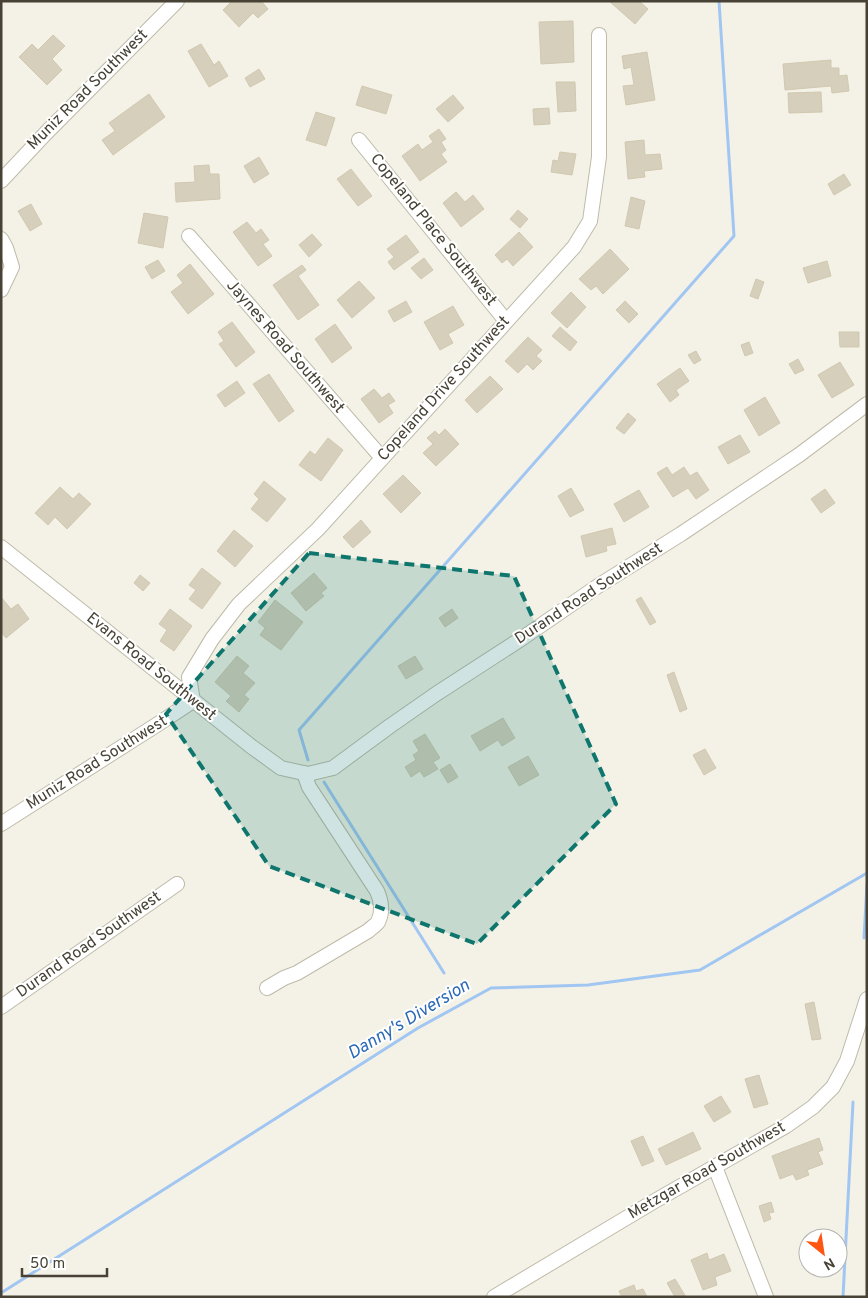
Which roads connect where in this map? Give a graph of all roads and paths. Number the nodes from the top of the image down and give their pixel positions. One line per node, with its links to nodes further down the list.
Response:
1 (177, 1): 4 (street, Muniz Road Southwest)
2 (599, 35): 8 (street, Copeland Drive Southwest)
3 (359, 140): 8 (street, Copeland Place Southwest)
4 (1, 180)
5 (189, 236): 10 (street, Jaynes Road Southwest)
6 (1, 239): 7 (street)
7 (1, 290)
8 (506, 321): 10 (street, Copeland Drive Southwest)
9 (867, 404): 13 (street, Durand Road Southwest)
10 (382, 458): 12 (street, Copeland Drive Southwest)
11 (1, 547): 12 (street, Evans Road Southwest)
12 (193, 701): 13 (street, Evans Road Southwest); 14 (street, Muniz Road Southwest)
13 (306, 774): 16 (street)
14 (1, 824)
15 (177, 884): 18 (street, Durand Road Southwest)
16 (267, 988)
17 (867, 999): 19 (street, Metzgar Road Southwest)
18 (1, 1007)
19 (715, 1167): 20 (street, Metzgar Road Southwest); 21 (street)
20 (494, 1297)
21 (766, 1297)

